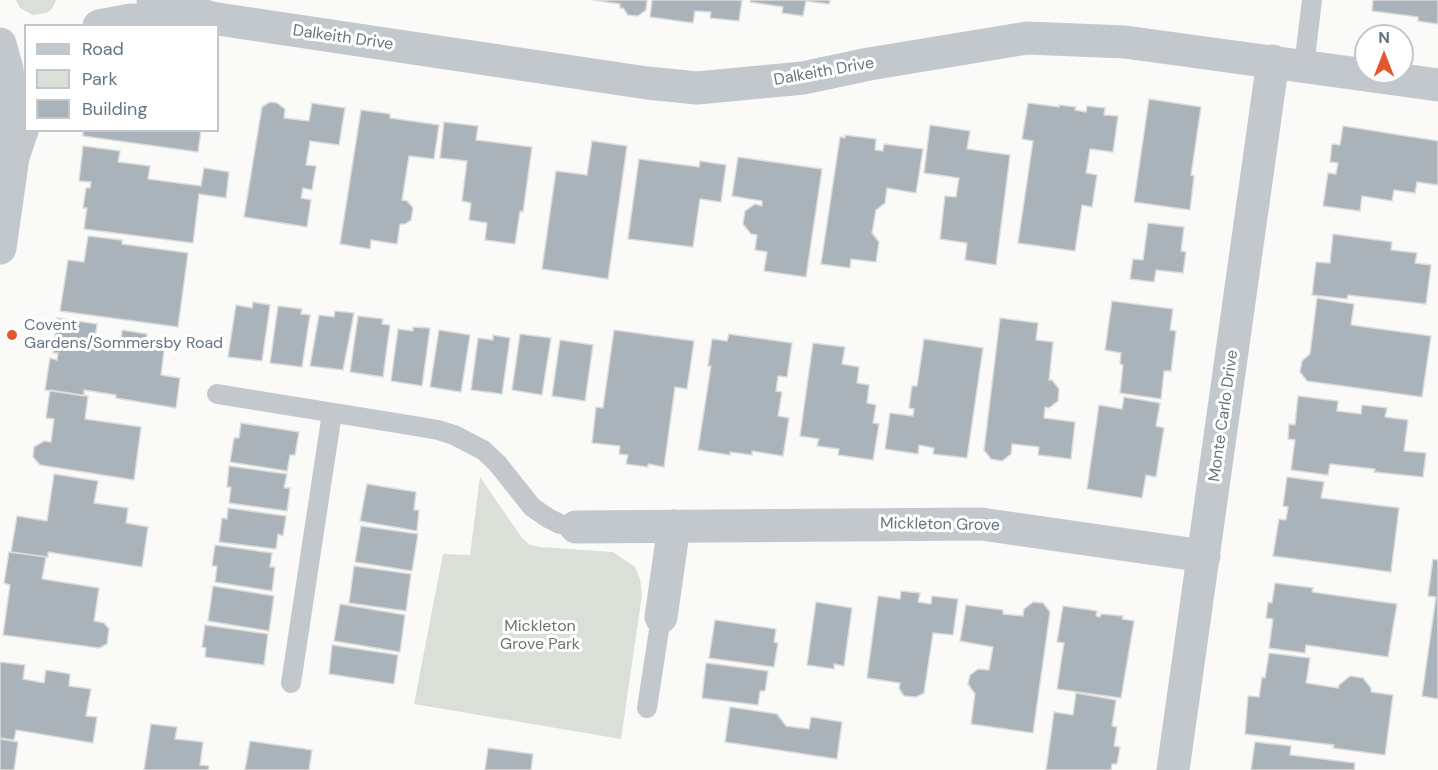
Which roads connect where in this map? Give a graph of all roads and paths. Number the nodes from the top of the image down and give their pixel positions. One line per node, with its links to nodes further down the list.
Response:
1 (90, 0): 5 (street)
2 (153, 0): 4 (street, Dalkeith Drive)
3 (1312, 0): 10 (lane)
4 (211, 18): 6 (street, Dalkeith Drive); 10 (street, Dalkeith Drive)
5 (81, 24)
6 (110, 24)
7 (0, 33): 9 (street)
8 (0, 44): 13 (street)
9 (24, 46)
10 (1289, 64): 11 (street, Dalkeith Drive); 19 (street, Monte Carlo Drive)
11 (1438, 85)
12 (24, 125): 13 (street)
13 (13, 156): 14 (street)
14 (0, 248)
15 (217, 394): 16 (lane)
16 (332, 413): 18 (lane); 21 (lane)
17 (674, 526): 18 (street, Mickleton Grove); 19 (street, Mickleton Grove); 20 (street)
18 (576, 527)
19 (1204, 556): 23 (street, Monte Carlo Drive)
20 (661, 617): 22 (lane)
21 (291, 683)
22 (647, 708)
23 (1173, 770)

